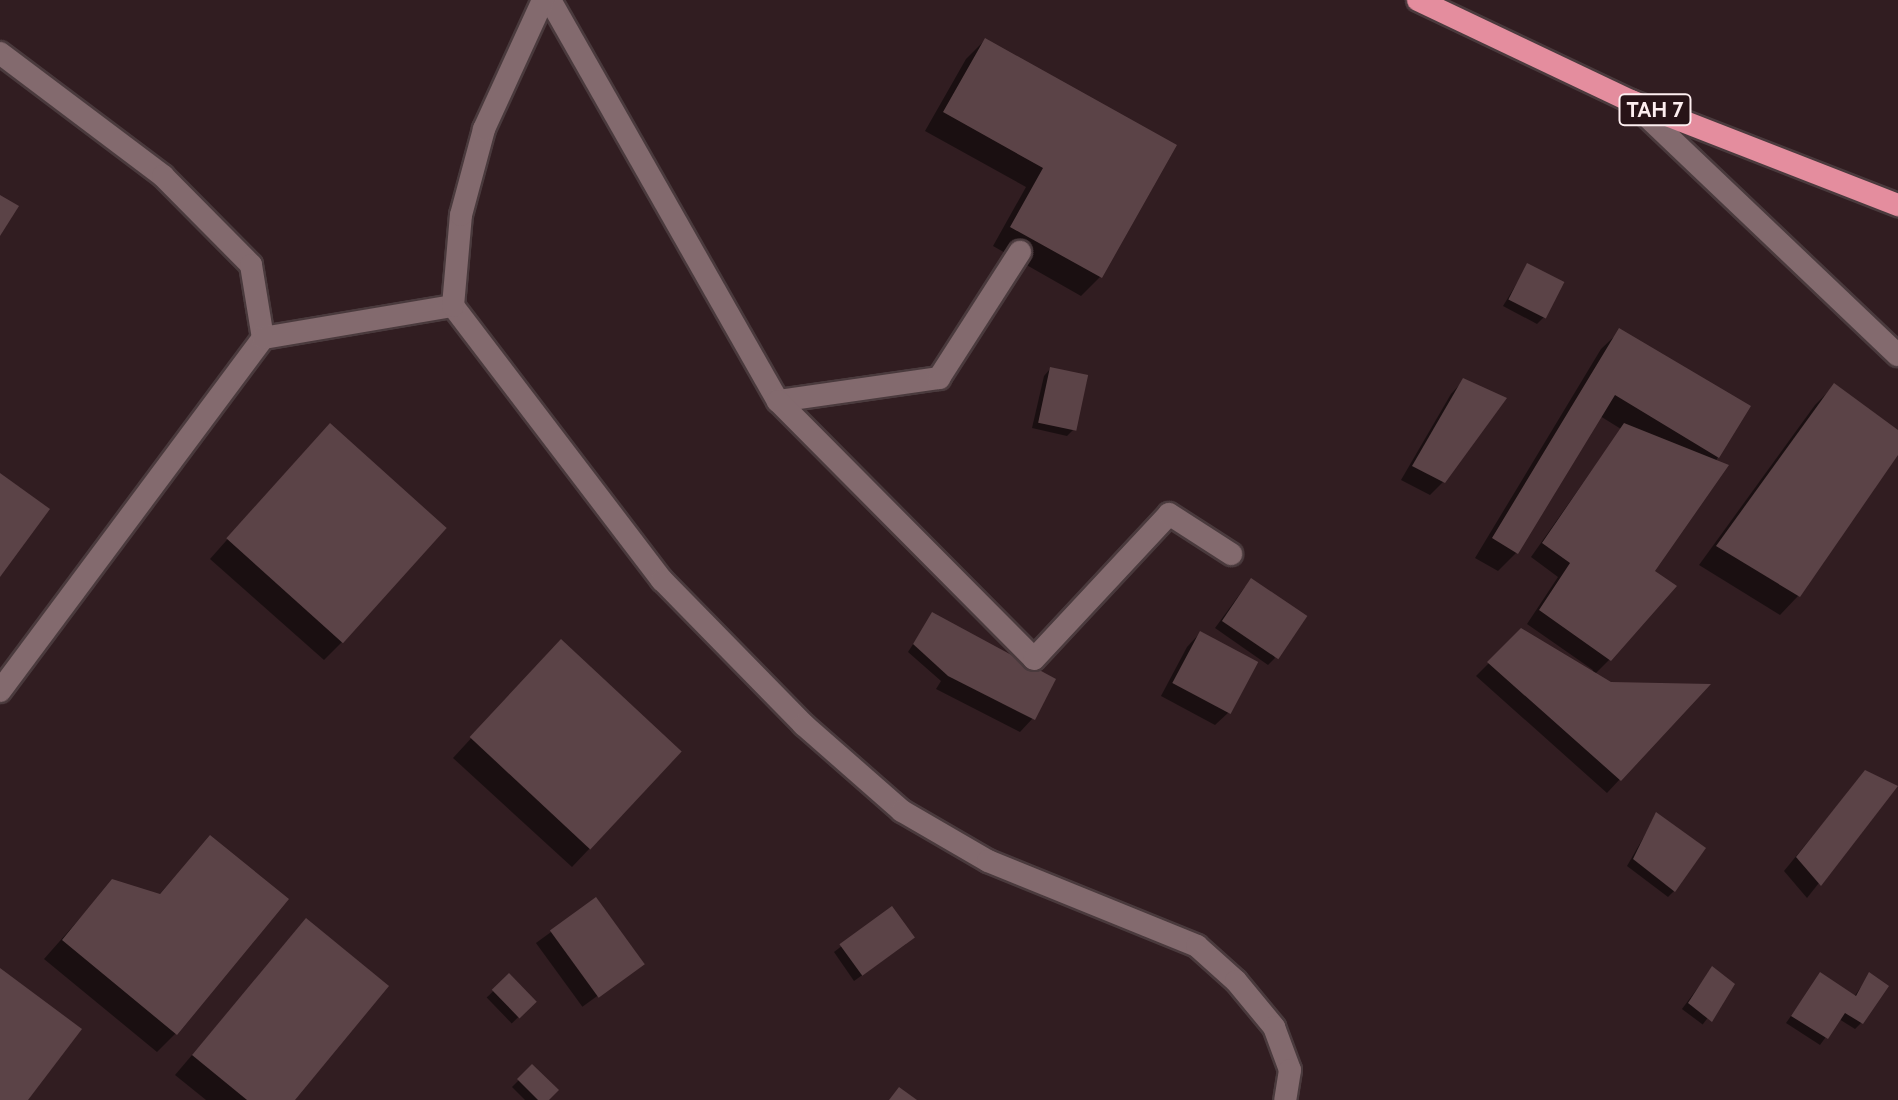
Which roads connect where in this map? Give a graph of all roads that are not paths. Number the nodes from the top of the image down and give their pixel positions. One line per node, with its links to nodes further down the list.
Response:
1 (543, 0): 8 (street)
2 (550, 0): 11 (street)
3 (1418, 0): 5 (highway, TAH 7)
4 (0, 53): 9 (street)
5 (1631, 101): 6 (highway, TAH 7); 10 (street)
6 (1898, 205)
7 (1020, 252): 11 (street)
8 (453, 306): 9 (street); 14 (street)
9 (263, 338): 13 (street)
10 (1898, 355)
11 (778, 401): 12 (street)
12 (1231, 554)
13 (0, 691)
14 (1285, 1100)

